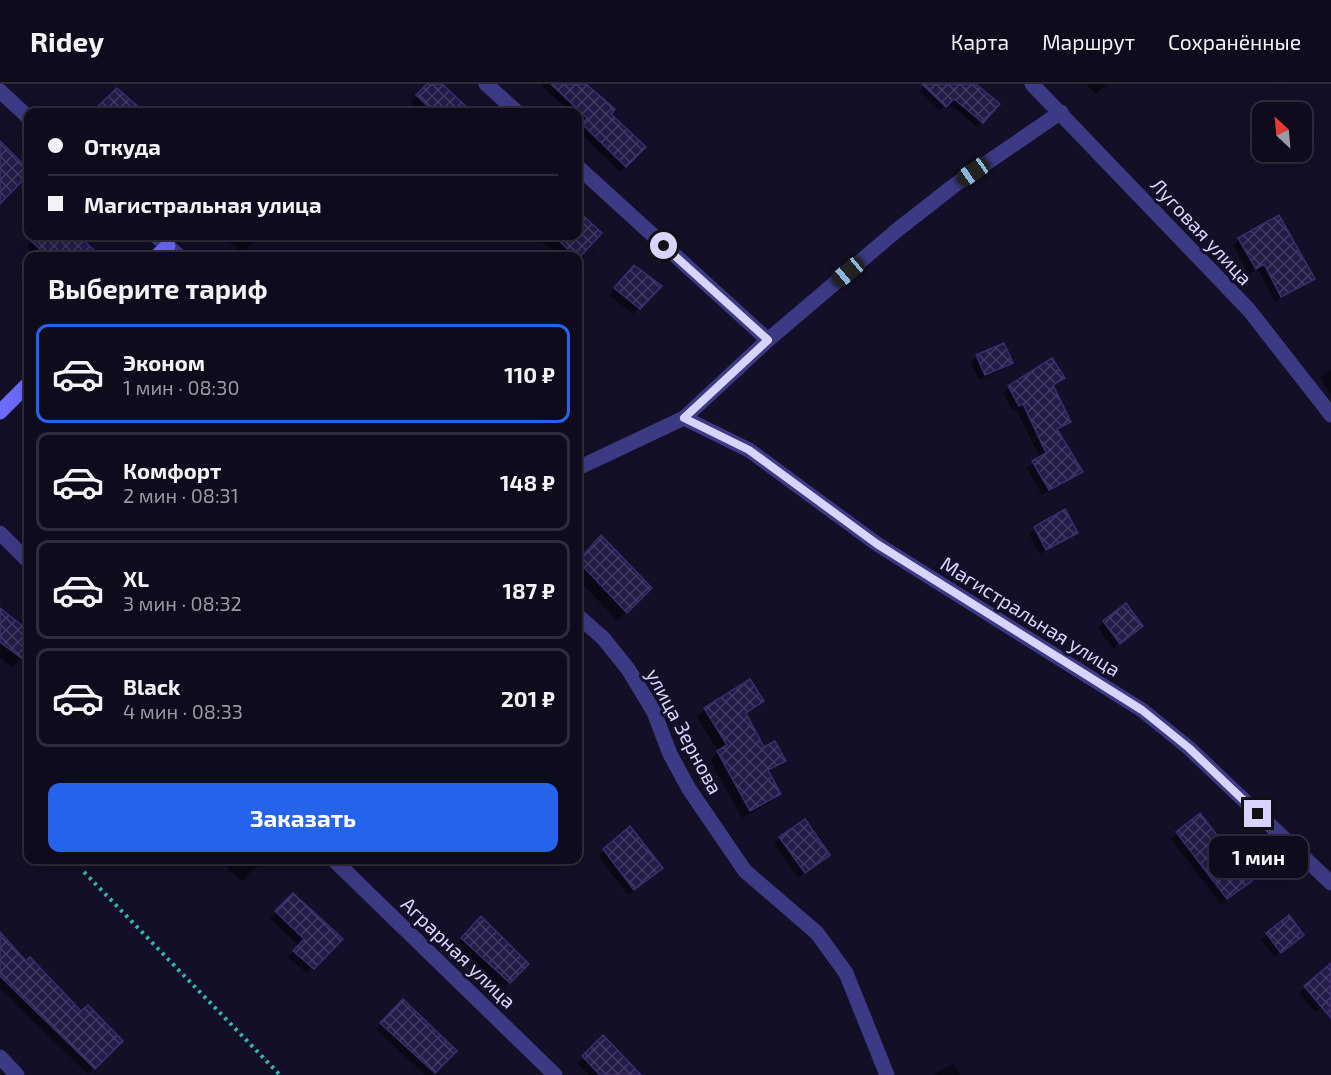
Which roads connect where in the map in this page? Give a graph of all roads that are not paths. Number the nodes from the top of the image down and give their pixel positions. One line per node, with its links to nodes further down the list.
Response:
1 (486, 84): 4 (street)
2 (1032, 84): 5 (street, Луговая улица)
3 (0, 91): 6 (street)
4 (513, 108)
5 (1061, 112): 8 (street); 11 (street, Луговая улица)
6 (24, 113)
7 (582, 171): 8 (street)
8 (768, 340): 12 (street)
9 (24, 388): 10 (street)
10 (0, 412)
11 (1331, 415)
12 (684, 418): 13 (street); 18 (street, Магистральная улица)
13 (582, 466)
14 (0, 533): 15 (street)
15 (24, 557)
16 (582, 620): 22 (street, улица Зернова)
17 (338, 864): 21 (street, Аграрная улица)
18 (1331, 884)
19 (0, 1057): 20 (street)
20 (17, 1075)
21 (555, 1075)
22 (887, 1075)

